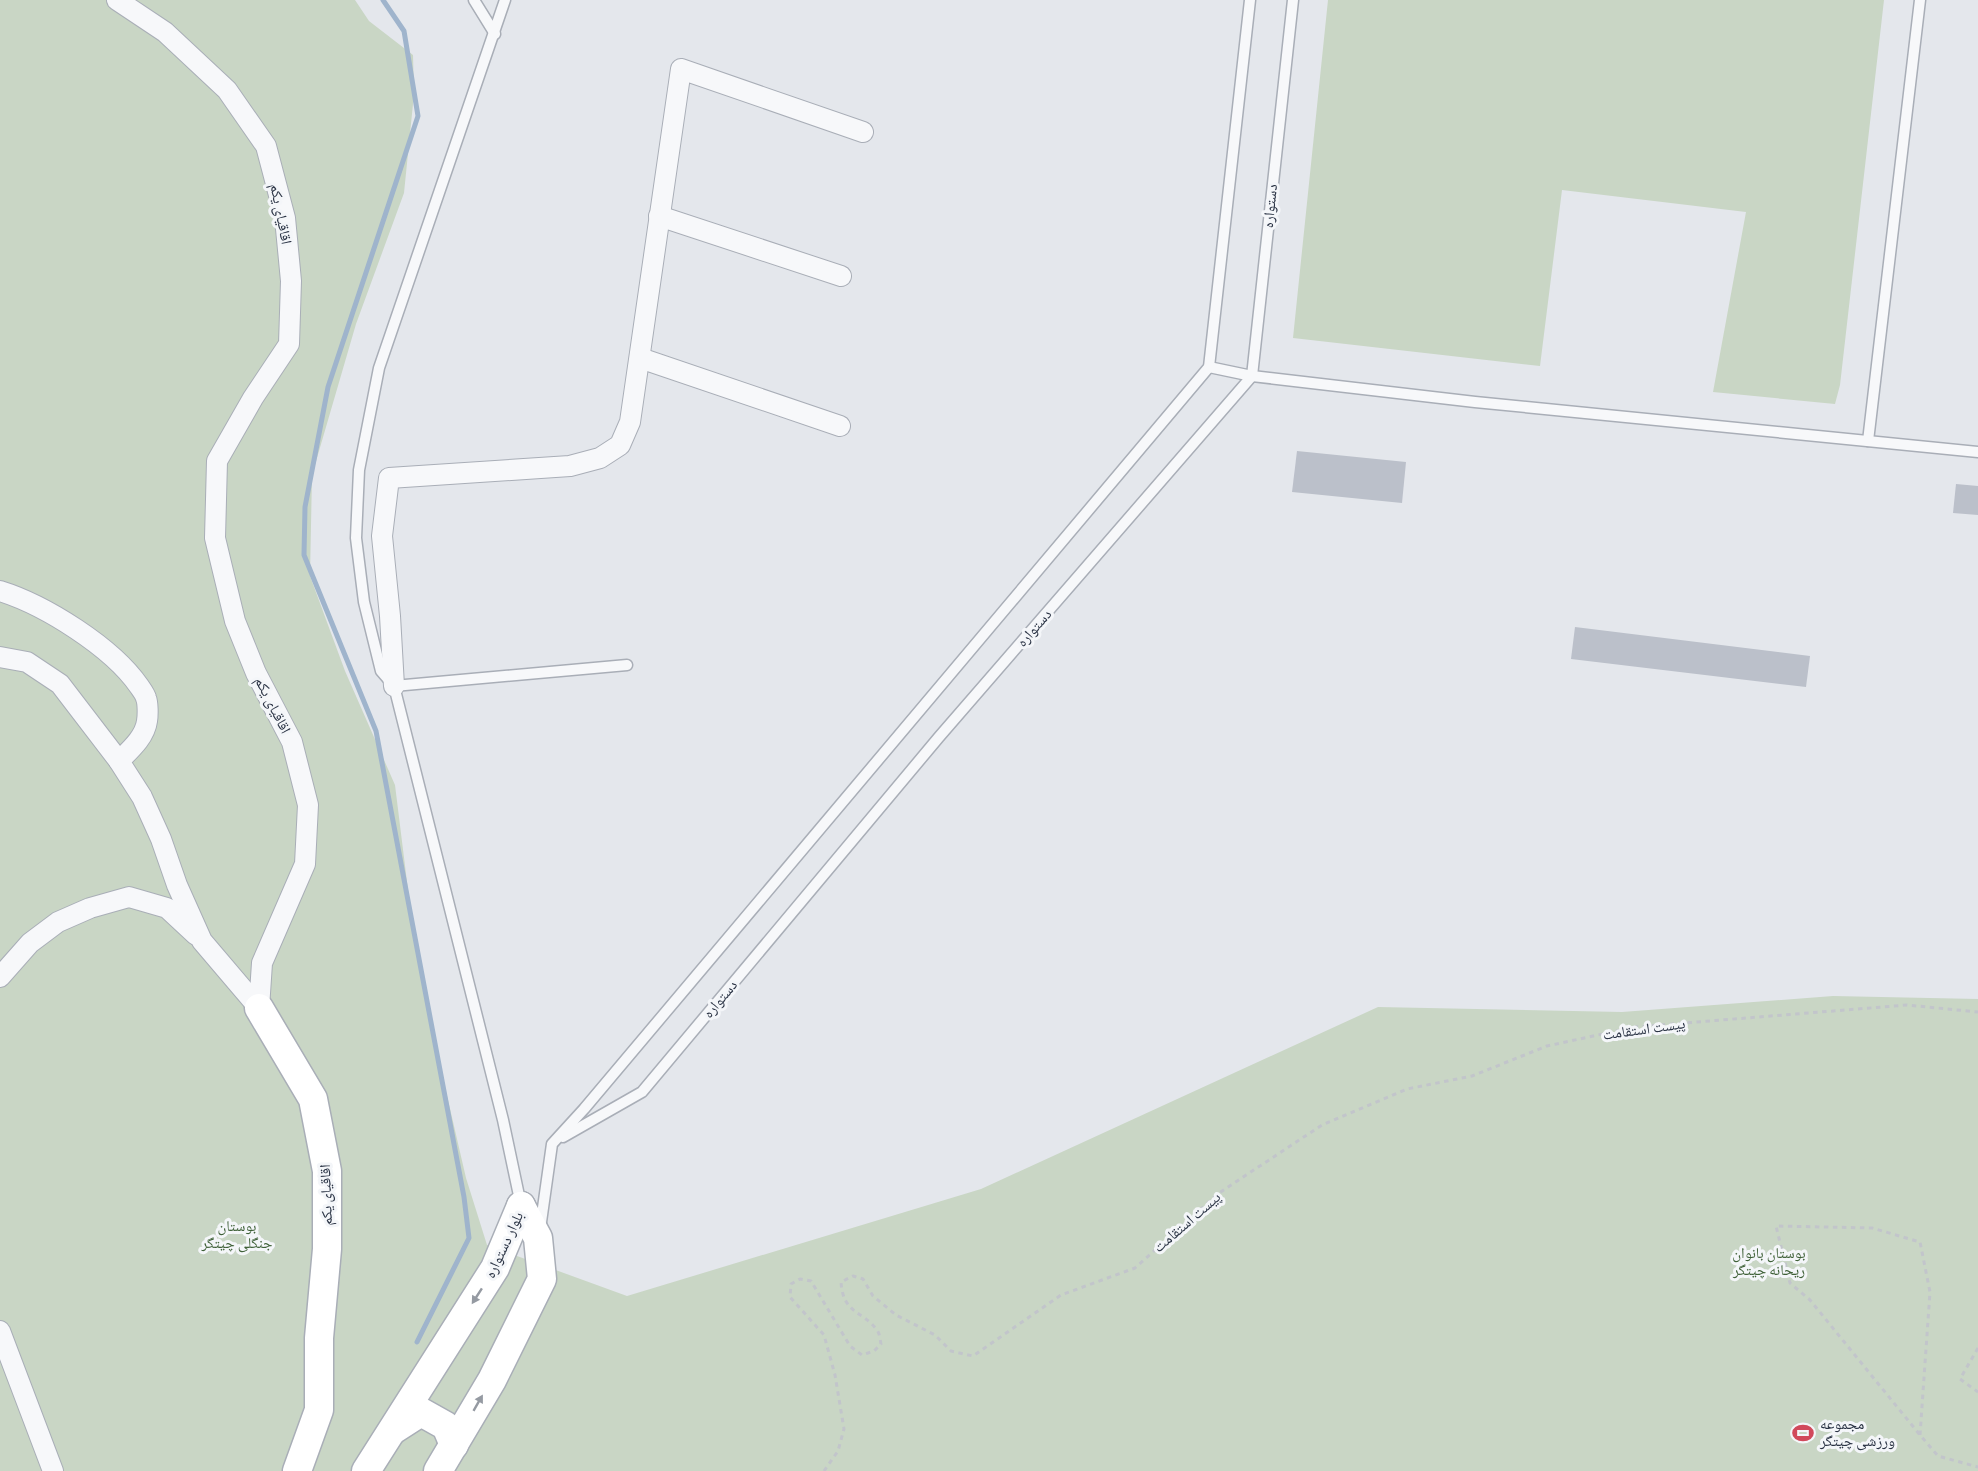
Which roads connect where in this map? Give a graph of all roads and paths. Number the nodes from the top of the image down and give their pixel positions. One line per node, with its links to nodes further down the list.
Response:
1 (117, 0): 24 (street, اقاقیای یکم)
2 (474, 0): 7 (lane)
3 (505, 0): 7 (lane)
4 (1250, 0): 12 (lane)
5 (1293, 0): 13 (lane, دستواره)
6 (1920, 0): 15 (lane)
7 (495, 34): 20 (lane)
8 (863, 132): 9 (street)
9 (659, 216): 10 (street); 11 (street)
10 (841, 276)
11 (640, 358): 14 (street); 20 (street)
12 (1209, 367): 13 (lane); 26 (lane)
13 (1252, 376): 15 (lane); 26 (lane, دستواره)
14 (840, 426)
15 (1868, 441): 16 (lane)
16 (1978, 452)
17 (0, 591): 21 (street)
18 (0, 657): 21 (street)
19 (627, 665): 20 (lane)
20 (394, 686): 27 (lane)
21 (119, 761): 22 (street)
22 (202, 941): 23 (street); 24 (street)
23 (0, 977)
24 (259, 1008): 37 (main road, اقاقیای یکم)
25 (1978, 1012): 40 (path, پیست استقامت)
26 (552, 1143): 28 (lane)
27 (521, 1206): 28 (main road, بلوار دستواره); 32 (main road, بلوار دستواره, one-way to 32)
28 (538, 1238): 34 (main road, بلوار دستواره, one-way to 28)
29 (0, 1331): 36 (street)
30 (1978, 1348): 31 (path)
31 (1978, 1392)
32 (392, 1430): 34 (main road); 38 (main road, بلوار دستواره)
33 (1920, 1435): 33 (path); 35 (path)
34 (454, 1445): 39 (main road, بلوار دستواره)
35 (1978, 1467)
36 (53, 1471)
37 (297, 1471)
38 (366, 1471)
39 (438, 1471)
40 (824, 1471)

